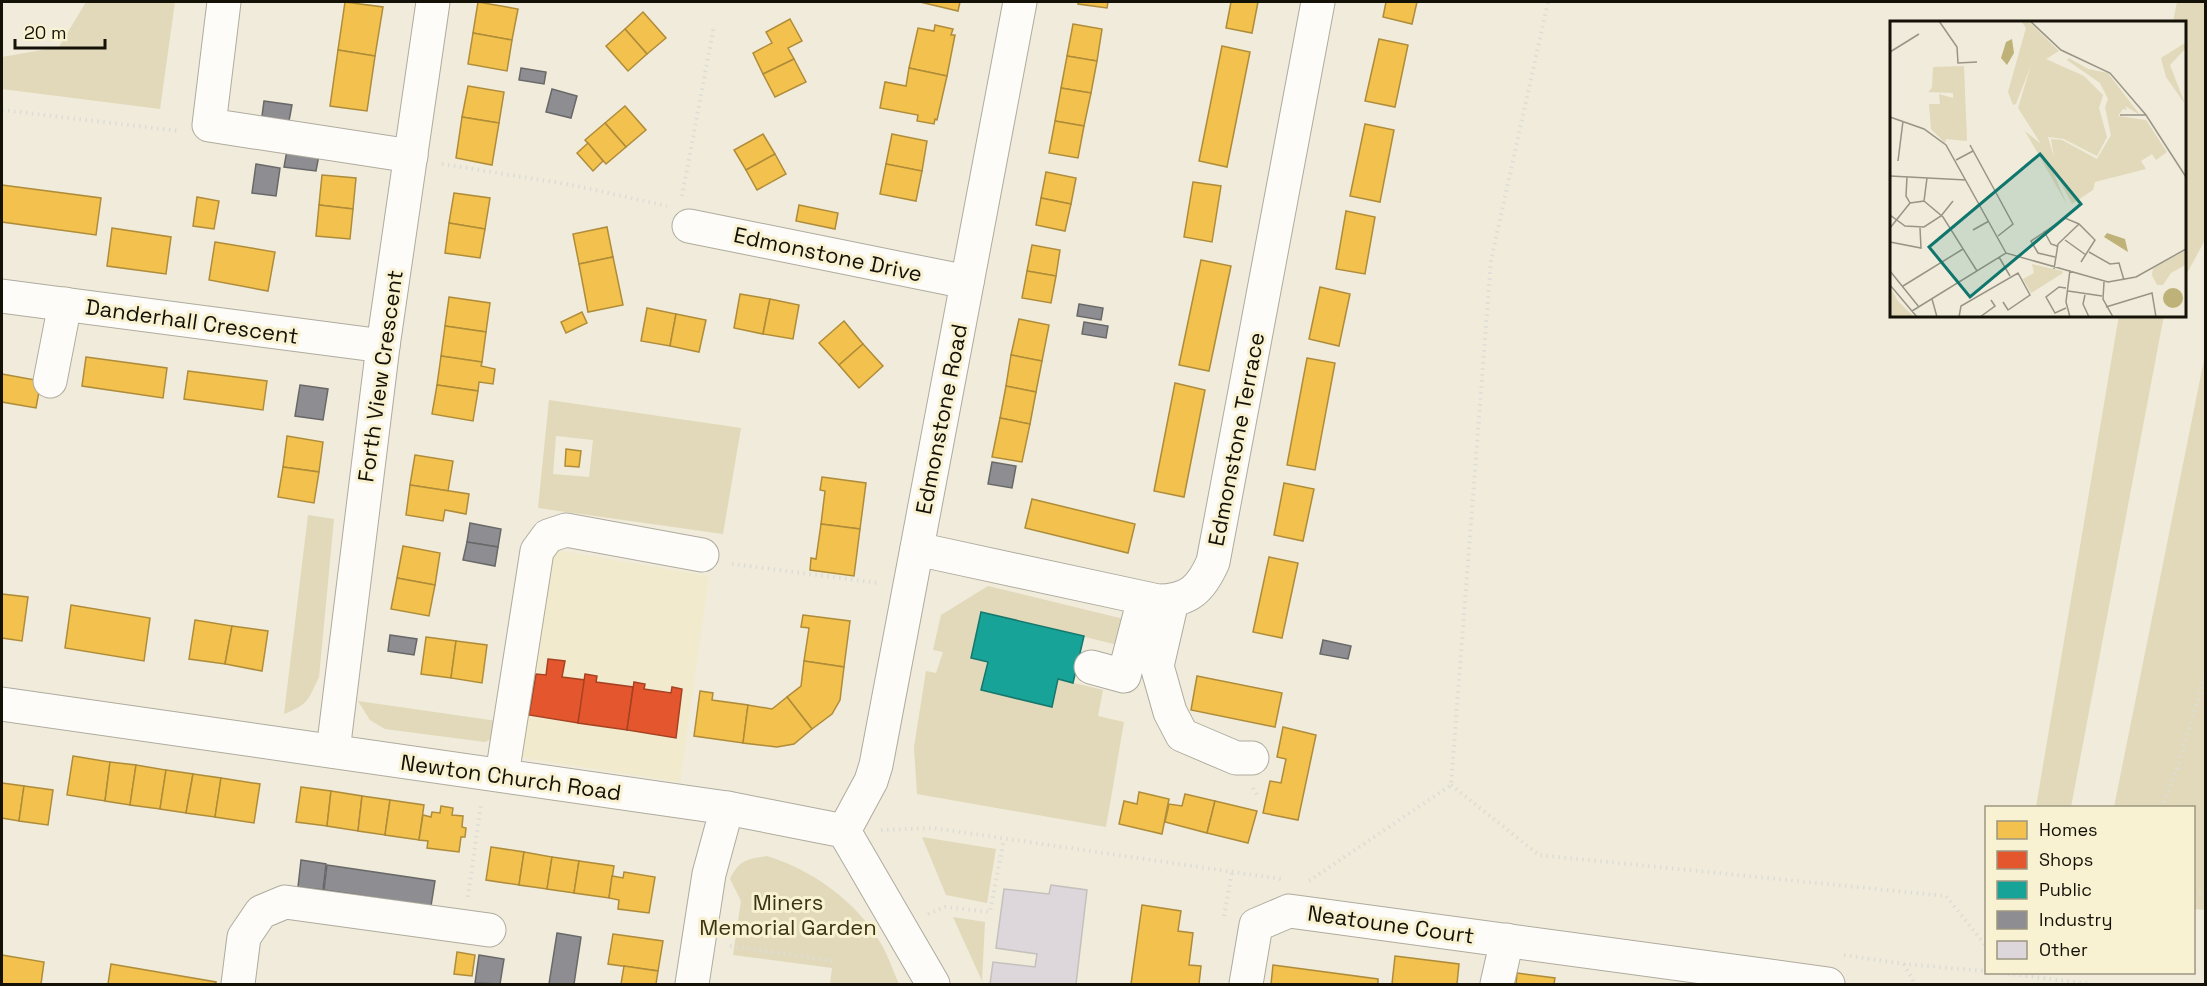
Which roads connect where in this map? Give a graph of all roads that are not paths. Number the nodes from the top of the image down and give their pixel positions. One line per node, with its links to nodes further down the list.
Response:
1 (224, 2): 5 (street)
2 (433, 2): 5 (street, Forth View Crescent)
3 (1020, 2): 7 (street, Edmonstone Road)
4 (1318, 2): 14 (street, Edmonstone Terrace)
5 (411, 156): 10 (street, Forth View Crescent)
6 (688, 219): 7 (street, Edmonstone Drive)
7 (967, 282): 12 (street, Edmonstone Road)
8 (2, 296): 9 (street, Danderhall Crescent)
9 (65, 304): 10 (street, Danderhall Crescent); 11 (street)
10 (383, 346): 17 (street, Forth View Crescent)
11 (50, 381)
12 (917, 549): 14 (street); 21 (street, Edmonstone Road)
13 (714, 559): 19 (street)
14 (1158, 600): 15 (street); 18 (street)
15 (1091, 667)
16 (2, 704): 17 (street, Newton Church Road)
17 (333, 751): 19 (street, Newton Church Road)
18 (1252, 758)
19 (494, 774): 20 (street, Newton Church Road)
20 (727, 808): 21 (street, Newton Church Road); 25 (street)
21 (844, 831): 26 (street)
22 (477, 928): 24 (street)
23 (1507, 940): 27 (street, Neatoune Court); 28 (street, Neatoune Court); 29 (street)
24 (238, 984)
25 (692, 984)
26 (933, 984)
27 (1246, 984)
28 (1497, 984)
29 (1828, 984)

